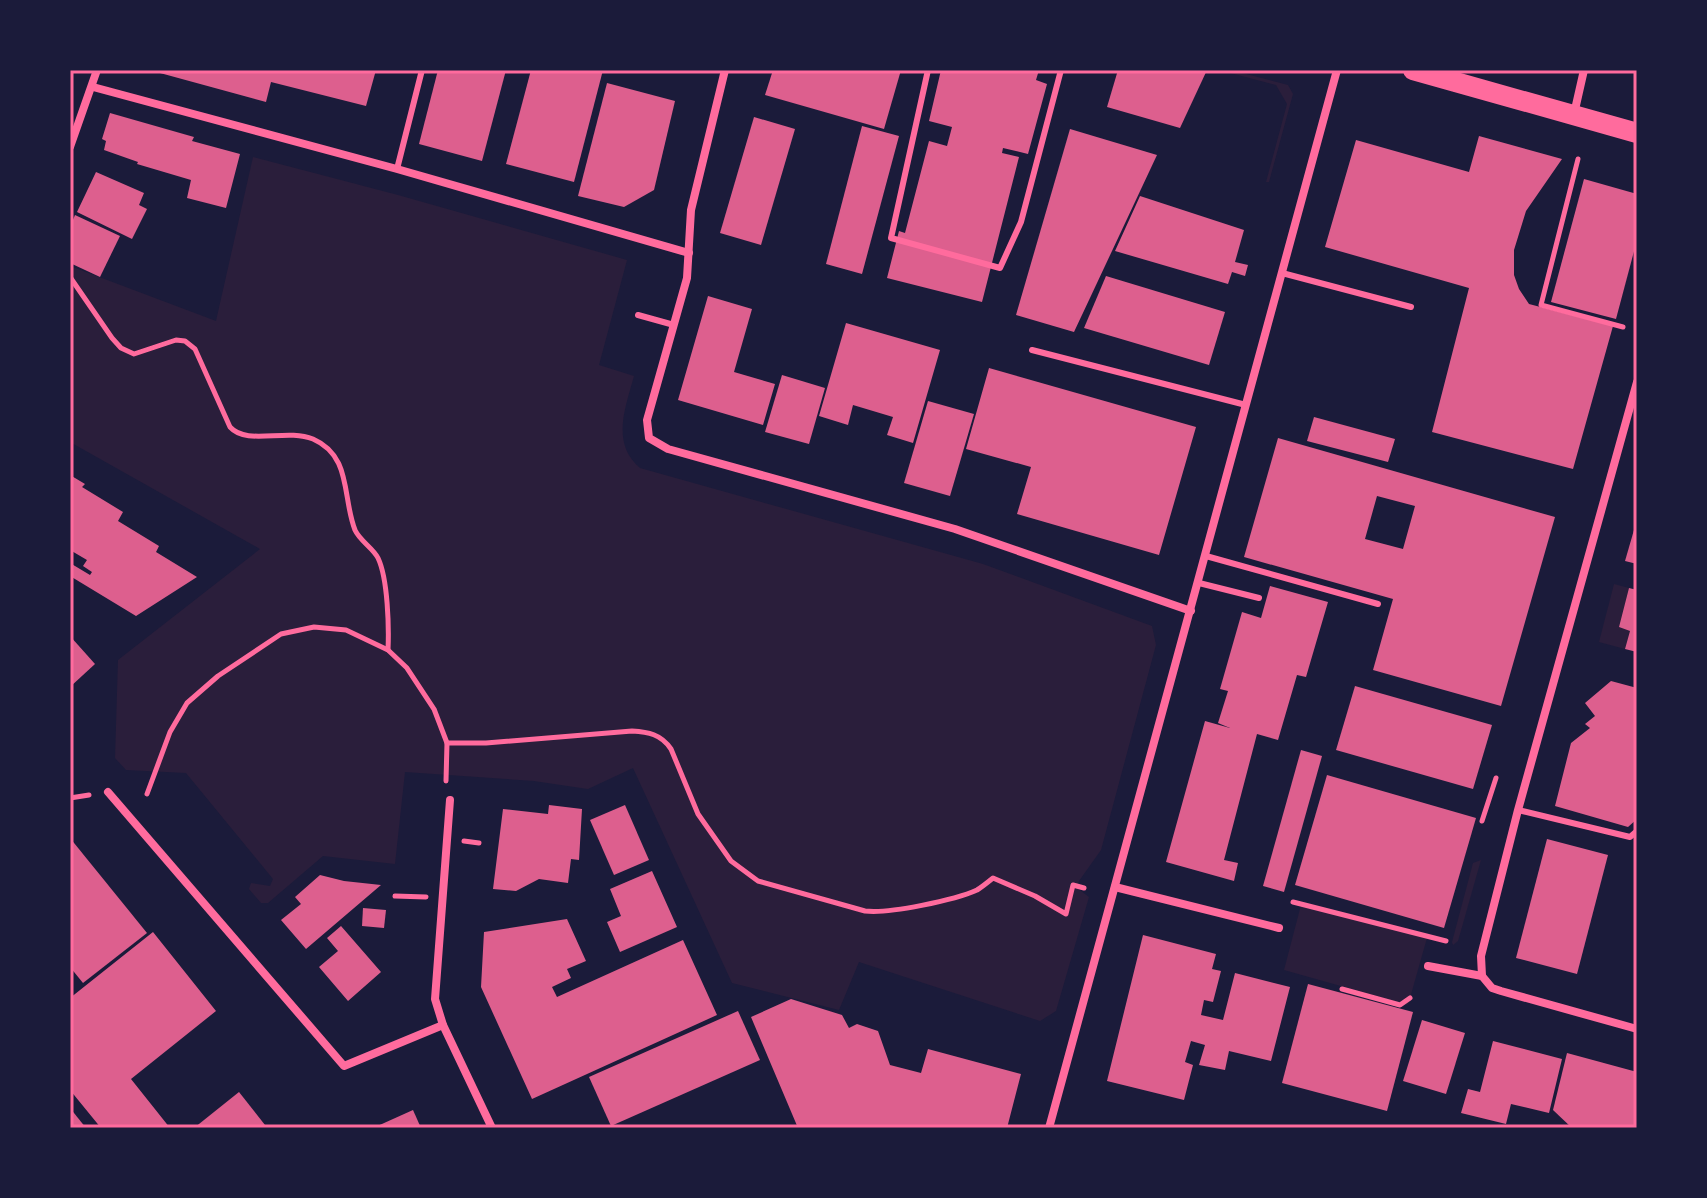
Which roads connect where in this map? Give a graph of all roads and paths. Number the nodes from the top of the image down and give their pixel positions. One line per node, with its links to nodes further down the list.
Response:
1 (97, 70): 9 (street)
2 (422, 70): 14 (lane)
3 (723, 70): 15 (street)
4 (928, 70): 5 (lane)
5 (1061, 70)
6 (1337, 70): 16 (street)
7 (1413, 70): 10 (main road)
8 (1584, 70): 10 (street)
9 (93, 87): 12 (street); 14 (street)
10 (1574, 114): 11 (main road)
11 (1637, 133)
12 (70, 147)
13 (1578, 159): 21 (path)
14 (397, 169): 15 (street)
15 (689, 253): 20 (street)
16 (1282, 273): 18 (lane); 24 (street)
17 (70, 277): 30 (path)
18 (1411, 307)
19 (638, 315): 20 (lane)
20 (674, 325): 29 (street)
21 (1623, 327)
22 (1032, 350): 24 (lane)
23 (1637, 382): 36 (street)
24 (1246, 405): 25 (street)
25 (1206, 556): 26 (street); 28 (lane)
26 (1199, 583): 27 (lane); 29 (street)
27 (1259, 598)
28 (1378, 604)
29 (1191, 611): 39 (street)
30 (388, 650): 31 (path); 34 (path)
31 (447, 743): 35 (path); 40 (path)
32 (1496, 778): 37 (path)
33 (108, 792): 50 (street)
34 (147, 794)
35 (450, 800): 42 (street)
36 (1518, 810): 38 (lane); 47 (street)
37 (1482, 821)
38 (1637, 831)
39 (1115, 887): 44 (street); 53 (street)
40 (1084, 888)
41 (395, 896): 42 (path)
42 (442, 898): 50 (street)
43 (1293, 902): 45 (path)
44 (1279, 928)
45 (1446, 941)
46 (1428, 966): 47 (street)
47 (1482, 976): 51 (street)
48 (1342, 989): 49 (path)
49 (1410, 998)
50 (443, 1025): 52 (street)
51 (1637, 1029)
52 (492, 1128)
53 (1049, 1128)

